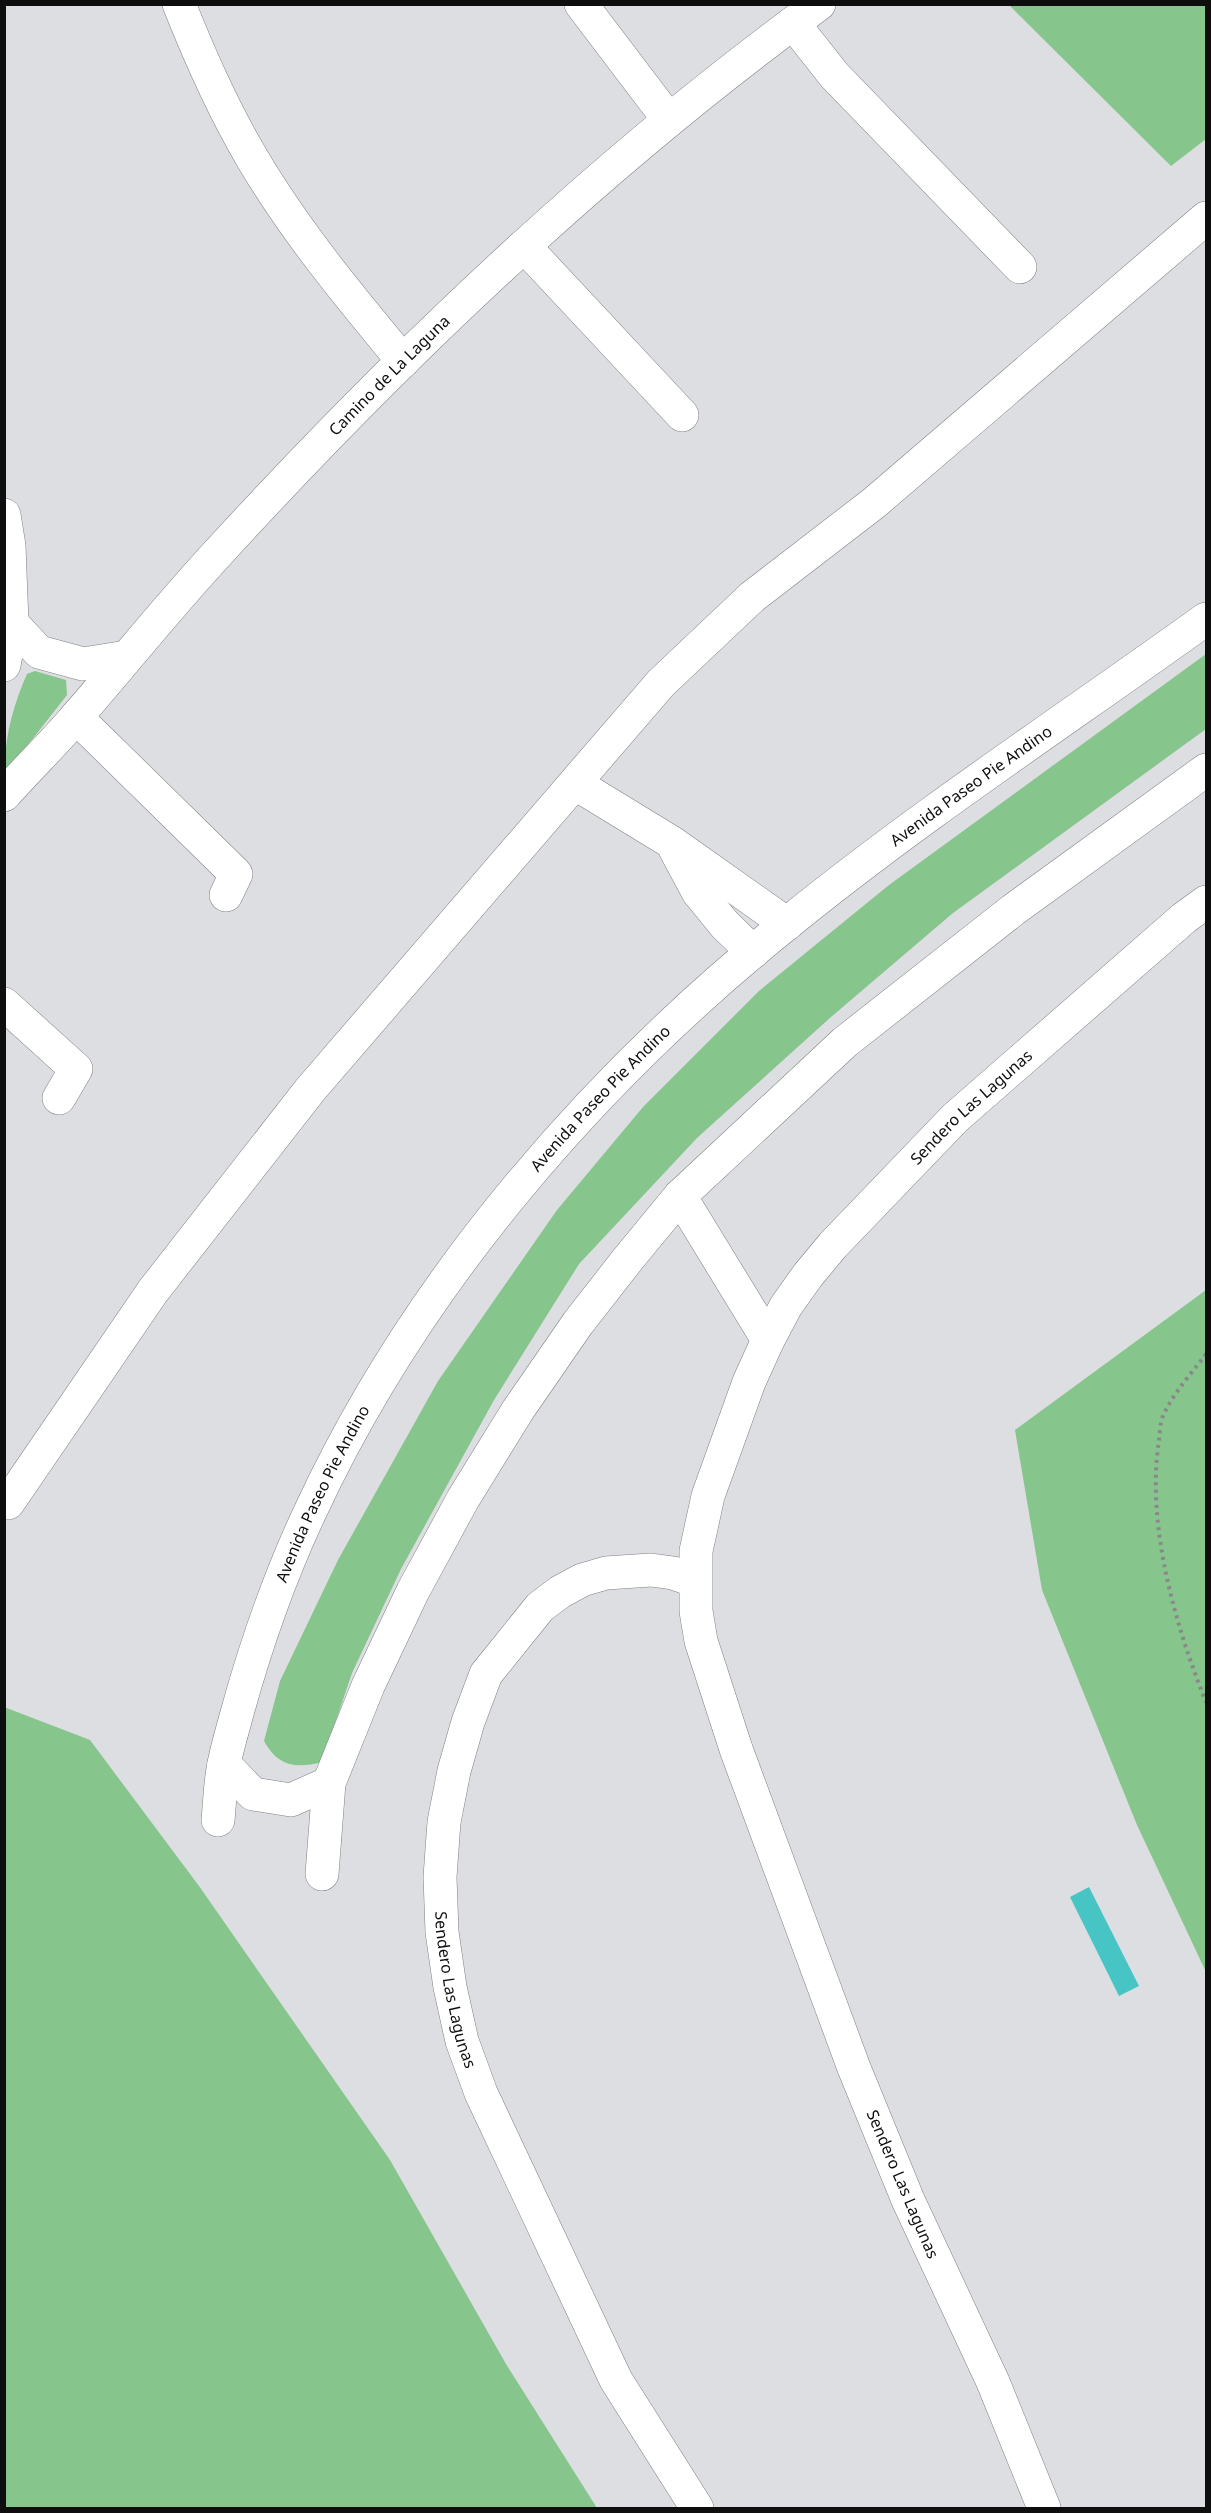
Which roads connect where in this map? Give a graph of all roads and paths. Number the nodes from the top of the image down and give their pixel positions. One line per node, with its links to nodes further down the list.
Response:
1 (179, 4): 9 (street)
2 (581, 4): 5 (street)
3 (819, 4): 4 (street, Camino de La Laguna)
4 (794, 23): 5 (street, Camino de La Laguna); 8 (street)
5 (669, 120): 7 (street, Camino de La Laguna)
6 (1206, 218): 18 (street)
7 (524, 246): 9 (street, Camino de La Laguna); 10 (street)
8 (1020, 267)
9 (403, 360): 14 (street, Camino de La Laguna)
10 (682, 416)
11 (4, 515): 13 (street)
12 (1206, 619): 23 (street, Avenida Paseo Pie Andino)
13 (12, 622): 14 (street); 15 (street)
14 (127, 657): 16 (street, Camino de La Laguna)
15 (4, 665)
16 (76, 717): 19 (street, Camino de La Laguna); 21 (street)
17 (1206, 770): 27 (street)
18 (576, 784): 20 (street); 30 (street)
19 (4, 795)
20 (671, 842): 23 (street); 24 (street)
21 (226, 895)
22 (1206, 902): 28 (street, Sendero Las Lagunas)
23 (787, 924): 24 (street, Avenida Paseo Pie Andino)
24 (753, 952): 33 (street, Avenida Paseo Pie Andino)
25 (4, 1004): 26 (street)
26 (60, 1098)
27 (680, 1197): 28 (street); 34 (street)
28 (768, 1340): 31 (street, Sendero Las Lagunas)
29 (1206, 1354): 32 (path)
30 (8, 1503)
31 (694, 1580): 37 (street, Sendero Las Lagunas); 38 (street, Sendero Las Lagunas)
32 (1206, 1702)
33 (224, 1764): 34 (street); 35 (street, Avenida Paseo Pie Andino)
34 (329, 1783): 36 (street)
35 (218, 1820)
36 (322, 1874)
37 (697, 2508)
38 (1044, 2508)

